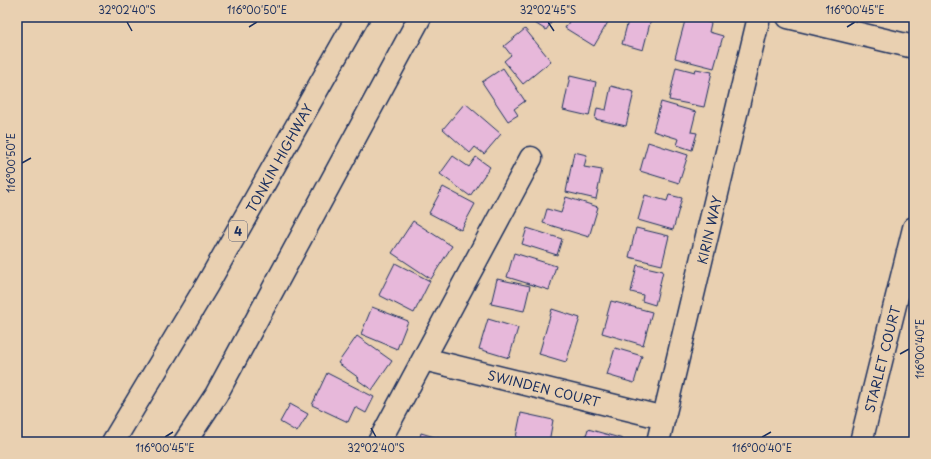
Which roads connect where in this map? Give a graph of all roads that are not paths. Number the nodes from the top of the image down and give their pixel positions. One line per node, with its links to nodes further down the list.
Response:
1 (358, 17): 10 (main road, TONKIN HIGHWAY / 4)
2 (420, 17): 11 (main road)
3 (759, 17): 9 (main road, KIRIN WAY)
4 (788, 17): 5 (main road)
5 (914, 47)
6 (532, 158): 8 (main road)
7 (914, 228): 14 (main road, STARLET COURT)
8 (424, 359): 9 (main road, SWINDEN COURT); 12 (main road)
9 (664, 418): 13 (main road, KIRIN WAY)
10 (113, 442)
11 (185, 442)
12 (379, 442)
13 (658, 442)
14 (861, 442)

